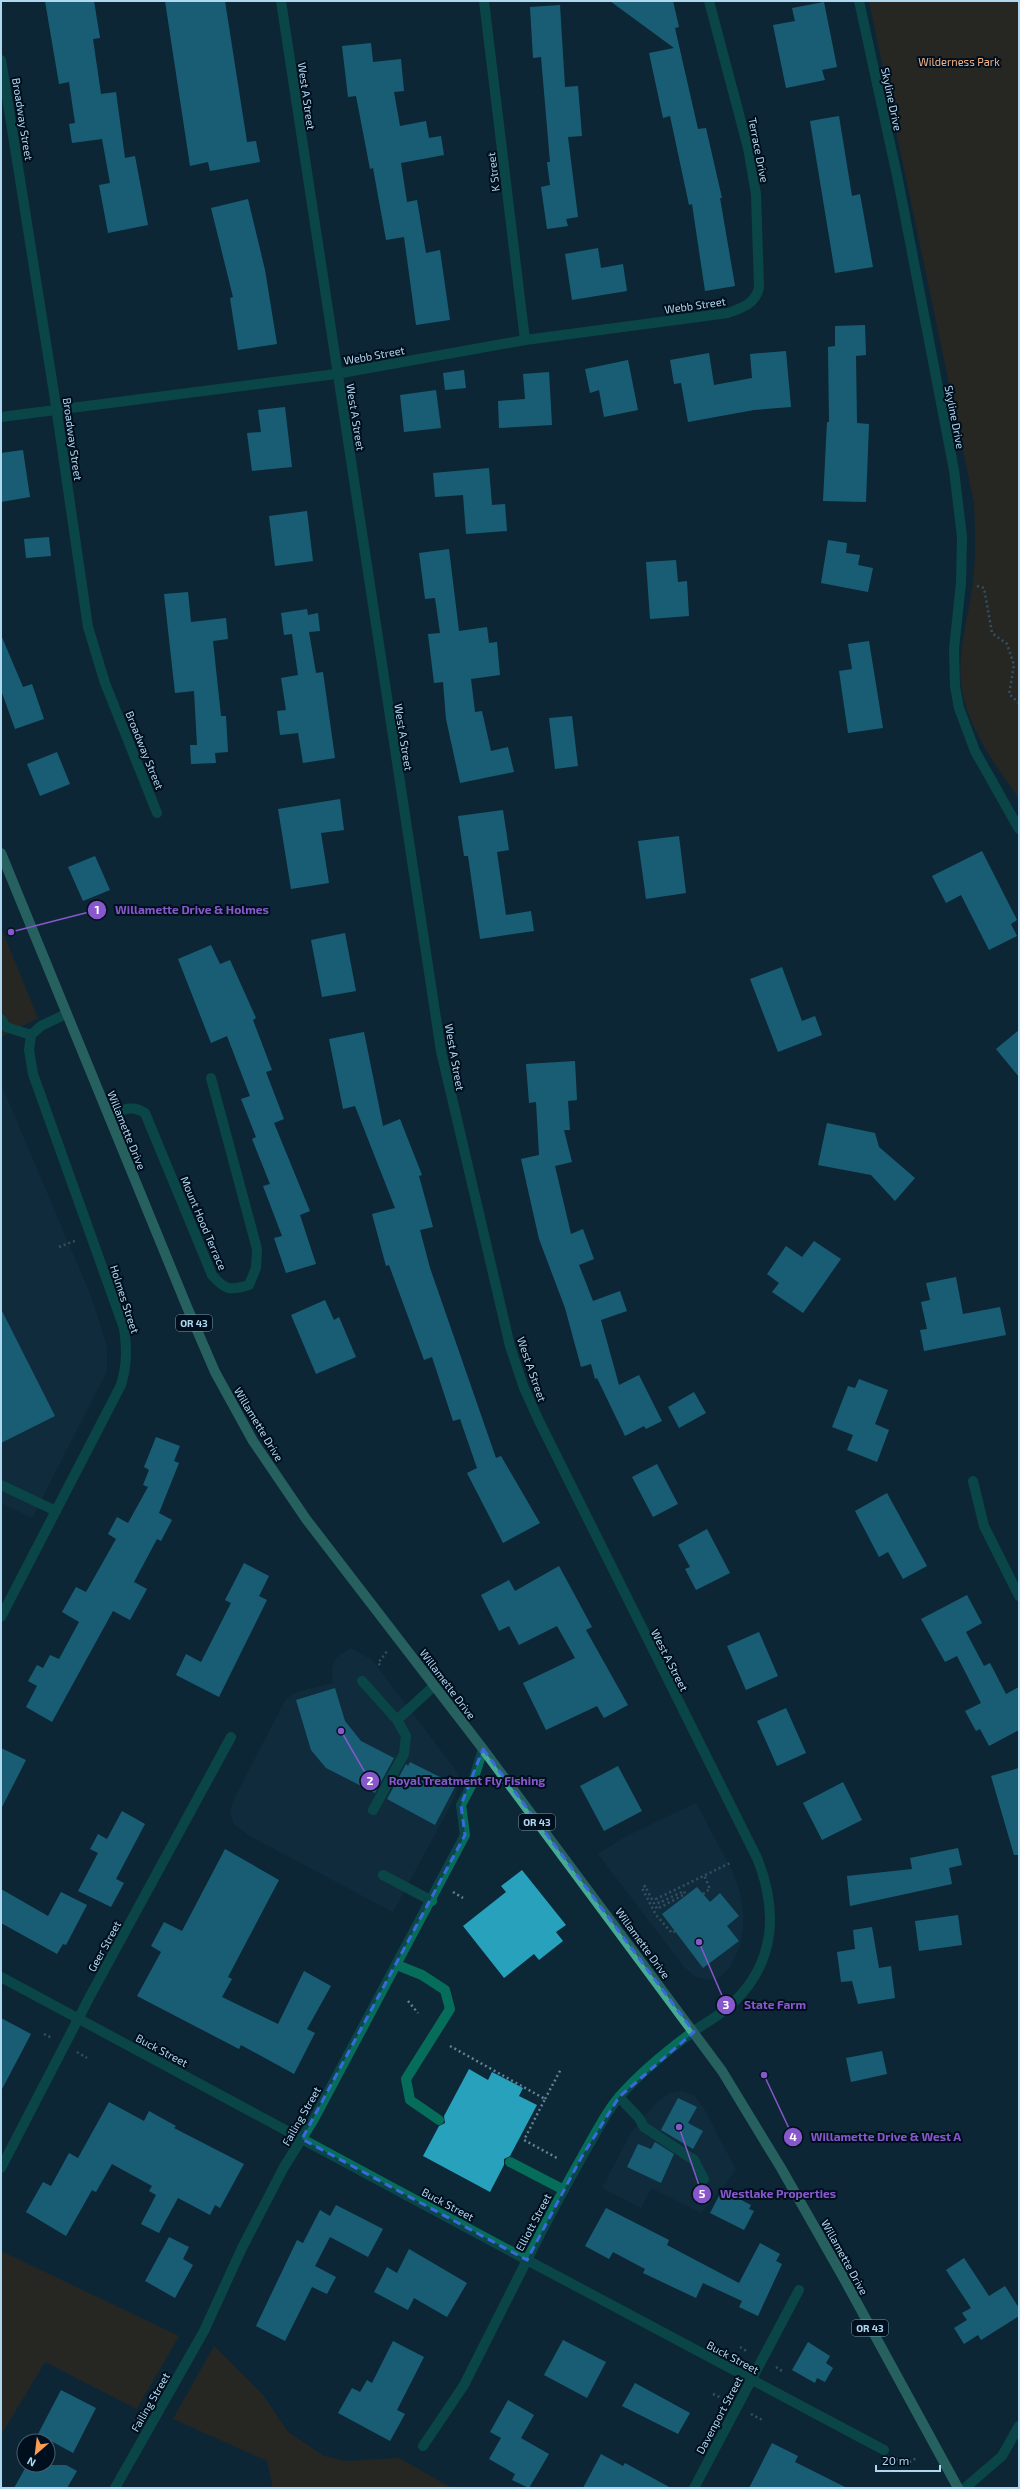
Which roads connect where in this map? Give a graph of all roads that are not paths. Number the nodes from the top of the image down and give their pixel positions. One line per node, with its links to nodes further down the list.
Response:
1 (281, 1): 8 (street, West A Street)
2 (484, 1): 7 (street, K Street)
3 (709, 1): 6 (street, Terrace Drive)
4 (859, 1): 12 (street, Skyline Drive)
5 (1, 60): 9 (street, Broadway Street)
6 (750, 304): 7 (street, Webb Street)
7 (525, 340): 8 (street, Webb Street)
8 (336, 374): 9 (street, Webb Street); 35 (street, West A Street)
9 (56, 409): 10 (street, Webb Street); 11 (street, Broadway Street)
10 (1, 417)
11 (157, 813)
12 (1019, 829)
13 (1, 852): 14 (main road, Willamette Drive / OR 43)
14 (66, 1014): 16 (street); 18 (main road, Willamette Drive / OR 43)
15 (1, 1019): 16 (street)
16 (31, 1035): 21 (street, Holmes Street)
17 (211, 1078): 18 (street, Mount Hood Terrace)
18 (108, 1116): 25 (main road, Willamette Drive / OR 43)
19 (973, 1481): 22 (street)
20 (1, 1485): 21 (street)
21 (56, 1511): 23 (street, Holmes Street)
22 (1019, 1596)
23 (1, 1617)
24 (362, 1681): 26 (street)
25 (434, 1686): 26 (street); 28 (main road, Willamette Drive / OR 43)
26 (397, 1720): 29 (street)
27 (231, 1737): 34 (street, Geer Street)
28 (483, 1749): 31 (street, Failing Street); 35 (main road, Willamette Drive / OR 43)
29 (373, 1810)
30 (383, 1875): 31 (street)
31 (432, 1901): 32 (street, Failing Street)
32 (397, 1964): 37 (street); 38 (street, Failing Street)
33 (1, 1977): 34 (street, Buck Street)
34 (79, 2018): 38 (street, Buck Street); 40 (street, Geer Street)
35 (694, 2032): 36 (street, Elliott Street); 51 (main road, Willamette Drive / OR 43)
36 (619, 2097): 41 (street); 42 (street, Elliott Street)
37 (439, 2120)
38 (302, 2139): 43 (street, Buck Street); 49 (street, Failing Street)
39 (510, 2162): 42 (street)
40 (1, 2168)
41 (704, 2179)
42 (564, 2190): 43 (street, Elliott Street)
43 (527, 2260): 45 (street, Buck Street); 47 (street, Elliott Street)
44 (799, 2290): 45 (street, Davenport Street)
45 (751, 2380): 48 (street, Buck Street); 50 (street, Davenport Street)
46 (1019, 2426): 52 (street)
47 (423, 2446)
48 (884, 2450)
49 (115, 2488)
50 (694, 2488)
51 (958, 2488)
52 (965, 2488)

